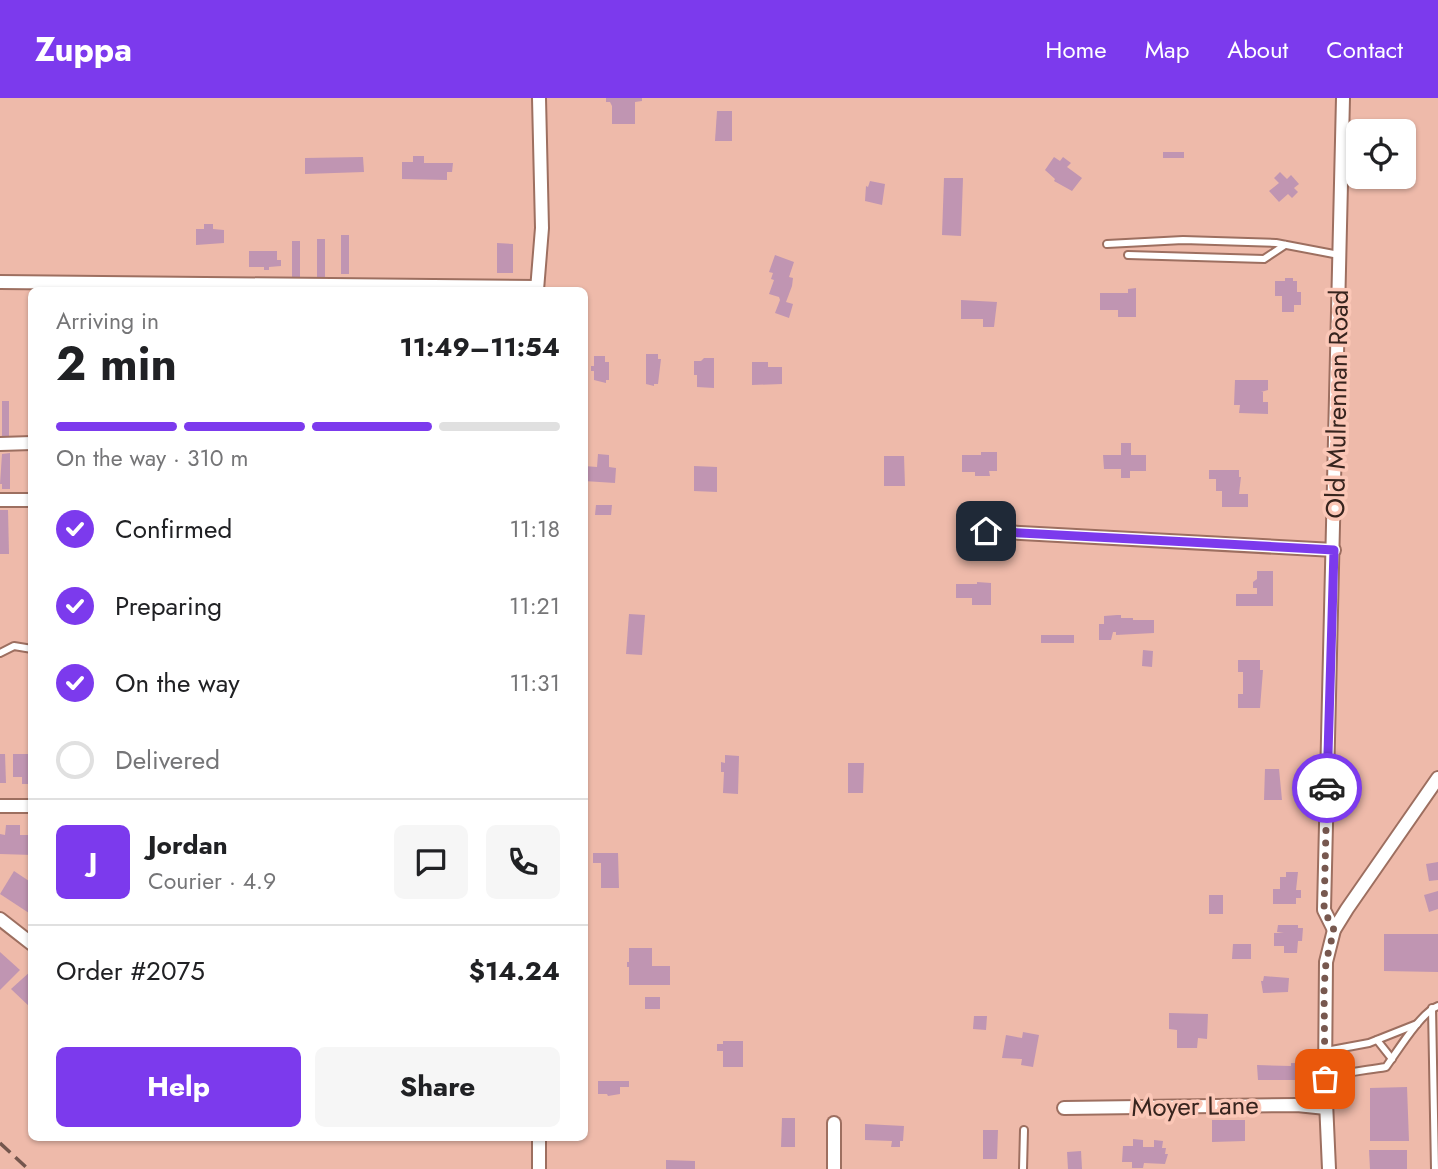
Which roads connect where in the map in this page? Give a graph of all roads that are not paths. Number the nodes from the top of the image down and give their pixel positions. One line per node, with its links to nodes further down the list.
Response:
1 (539, 98): 9 (street)
2 (1343, 98): 6 (street, Old Mulrennan Road)
3 (1107, 244): 4 (lane)
4 (1285, 245): 5 (lane); 6 (lane)
5 (1128, 255)
6 (1340, 256): 15 (street, Old Mulrennan Road)
7 (0, 282): 8 (street)
8 (384, 287)
9 (537, 287)
10 (28, 443): 11 (street)
11 (0, 444)
12 (0, 500): 13 (street)
13 (28, 500)
14 (986, 531): 15 (street)
15 (1334, 550): 22 (street, Old Mulrennan Road)
16 (28, 648): 17 (lane)
17 (0, 653)
18 (1438, 778): 22 (street)
19 (0, 806): 20 (street)
20 (28, 806)
21 (0, 919): 23 (street)
22 (1334, 930): 27 (street, Old Mulrennan Road)
23 (28, 941)
24 (1435, 1007): 25 (lane); 39 (lane)
25 (1419, 1023): 26 (lane); 28 (lane)
26 (1377, 1040): 27 (lane); 28 (lane)
27 (1326, 1051): 29 (street, Old Mulrennan Road)
28 (1392, 1059): 29 (lane)
29 (1325, 1079): 31 (street, Old Mulrennan Road)
30 (1064, 1108): 31 (street, Moyer Lane)
31 (1326, 1108): 38 (street, Old Mulrennan Road)
32 (834, 1123): 36 (street)
33 (1024, 1130): 37 (lane)
34 (539, 1141): 35 (street)
35 (539, 1169)
36 (834, 1169)
37 (1023, 1169)
38 (1329, 1169)
39 (1435, 1169)

